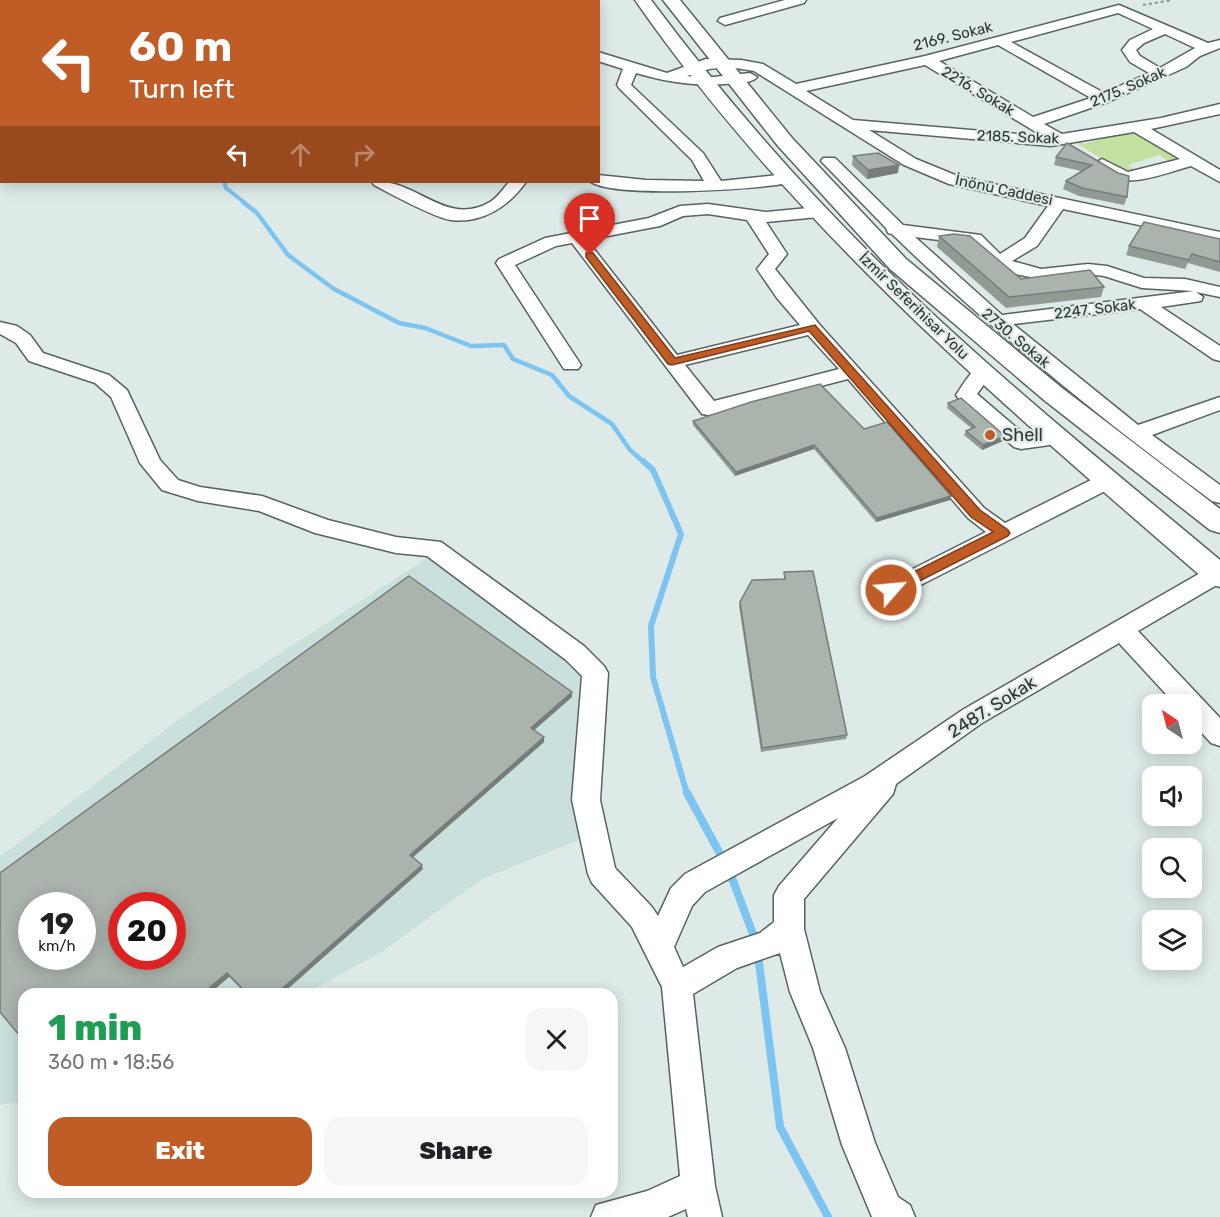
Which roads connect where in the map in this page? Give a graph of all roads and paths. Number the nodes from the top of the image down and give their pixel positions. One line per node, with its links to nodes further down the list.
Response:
1 (643, 0): 13 (main road, İzmir Seferihisar Yolu)
2 (671, 0): 11 (main road, İzmir Seferihisar Yolu)
3 (799, 0): 4 (street)
4 (725, 21)
5 (1164, 30): 6 (street, 2169. Sokak); 7 (street); 12 (street)
6 (1000, 41): 9 (street, 2169. Sokak); 15 (street)
7 (1214, 45): 12 (street, 2175. Sokak)
8 (600, 59): 10 (street)
9 (927, 60): 14 (street, 2169. Sokak); 17 (street, 2216. Sokak)
10 (627, 66): 13 (street); 31 (street)
11 (727, 70): 13 (street); 14 (street, İnönü Caddesi); 26 (main road, İzmir Seferihisar Yolu)
12 (1160, 74): 15 (street, 2175. Sokak)
13 (698, 75): 26 (main road, İzmir Seferihisar Yolu)
14 (794, 89): 18 (street, İnönü Caddesi)
15 (1103, 99): 17 (street, 2175. Sokak)
16 (1220, 109): 19 (street, 2185. Sokak)
17 (1031, 123): 20 (street, 2216. Sokak)
18 (849, 124): 20 (street, 2185. Sokak); 21 (street, İnönü Caddesi)
19 (1137, 127): 20 (street, 2185. Sokak); 25 (street)
20 (1060, 140): 25 (street, 2216. Sokak)
21 (894, 152): 22 (street); 32 (street, İnönü Caddesi)
22 (872, 155)
23 (850, 158): 24 (street)
24 (829, 161): 26 (street); 35 (street, 2730. Sokak)
25 (1193, 161): 27 (street)
26 (796, 172): 31 (street); 33 (main road, İzmir Seferihisar Yolu); 53 (main road, İzmir Seferihisar Yolu)
27 (1220, 177)
28 (600, 180): 31 (street)
29 (382, 183): 30 (street)
30 (517, 183)
31 (715, 186)
32 (1059, 202): 36 (street, İnönü Caddesi); 38 (street)
33 (819, 212): 34 (street); 51 (main road, İzmir Seferihisar Yolu)
34 (753, 215): 37 (street); 44 (street)
35 (894, 229): 38 (street); 42 (street, 2730. Sokak)
36 (1218, 236)
37 (576, 237): 46 (street); 47 (street)
38 (999, 262): 39 (street)
39 (1220, 292)
40 (1194, 297): 41 (street, 2247. Sokak)
41 (1143, 303): 42 (street, 2247. Sokak); 45 (street)
42 (995, 321): 50 (street, 2730. Sokak)
43 (0, 328): 62 (street)
44 (812, 328): 46 (street); 48 (street)
45 (1220, 355)
46 (672, 362): 48 (street)
47 (571, 365)
48 (852, 372): 54 (street)
49 (1220, 403): 50 (street)
50 (1134, 434): 52 (street, 2730. Sokak)
51 (1107, 481): 54 (street); 56 (main road, İzmir Seferihisar Yolu)
52 (1220, 495)
53 (1220, 523)
54 (1003, 533): 57 (street)
55 (1220, 538): 56 (main road)
56 (1214, 572): 58 (street, 2487. Sokak)
57 (891, 590)
58 (1121, 629): 59 (street); 60 (street, 2487. Sokak)
59 (1220, 735)
60 (898, 768): 61 (street); 62 (street, 2487. Sokak)
61 (779, 937): 63 (street); 66 (street)
62 (659, 946): 63 (street)
63 (677, 987): 64 (street)
64 (701, 1202): 65 (street)
65 (608, 1217)
66 (897, 1217)

